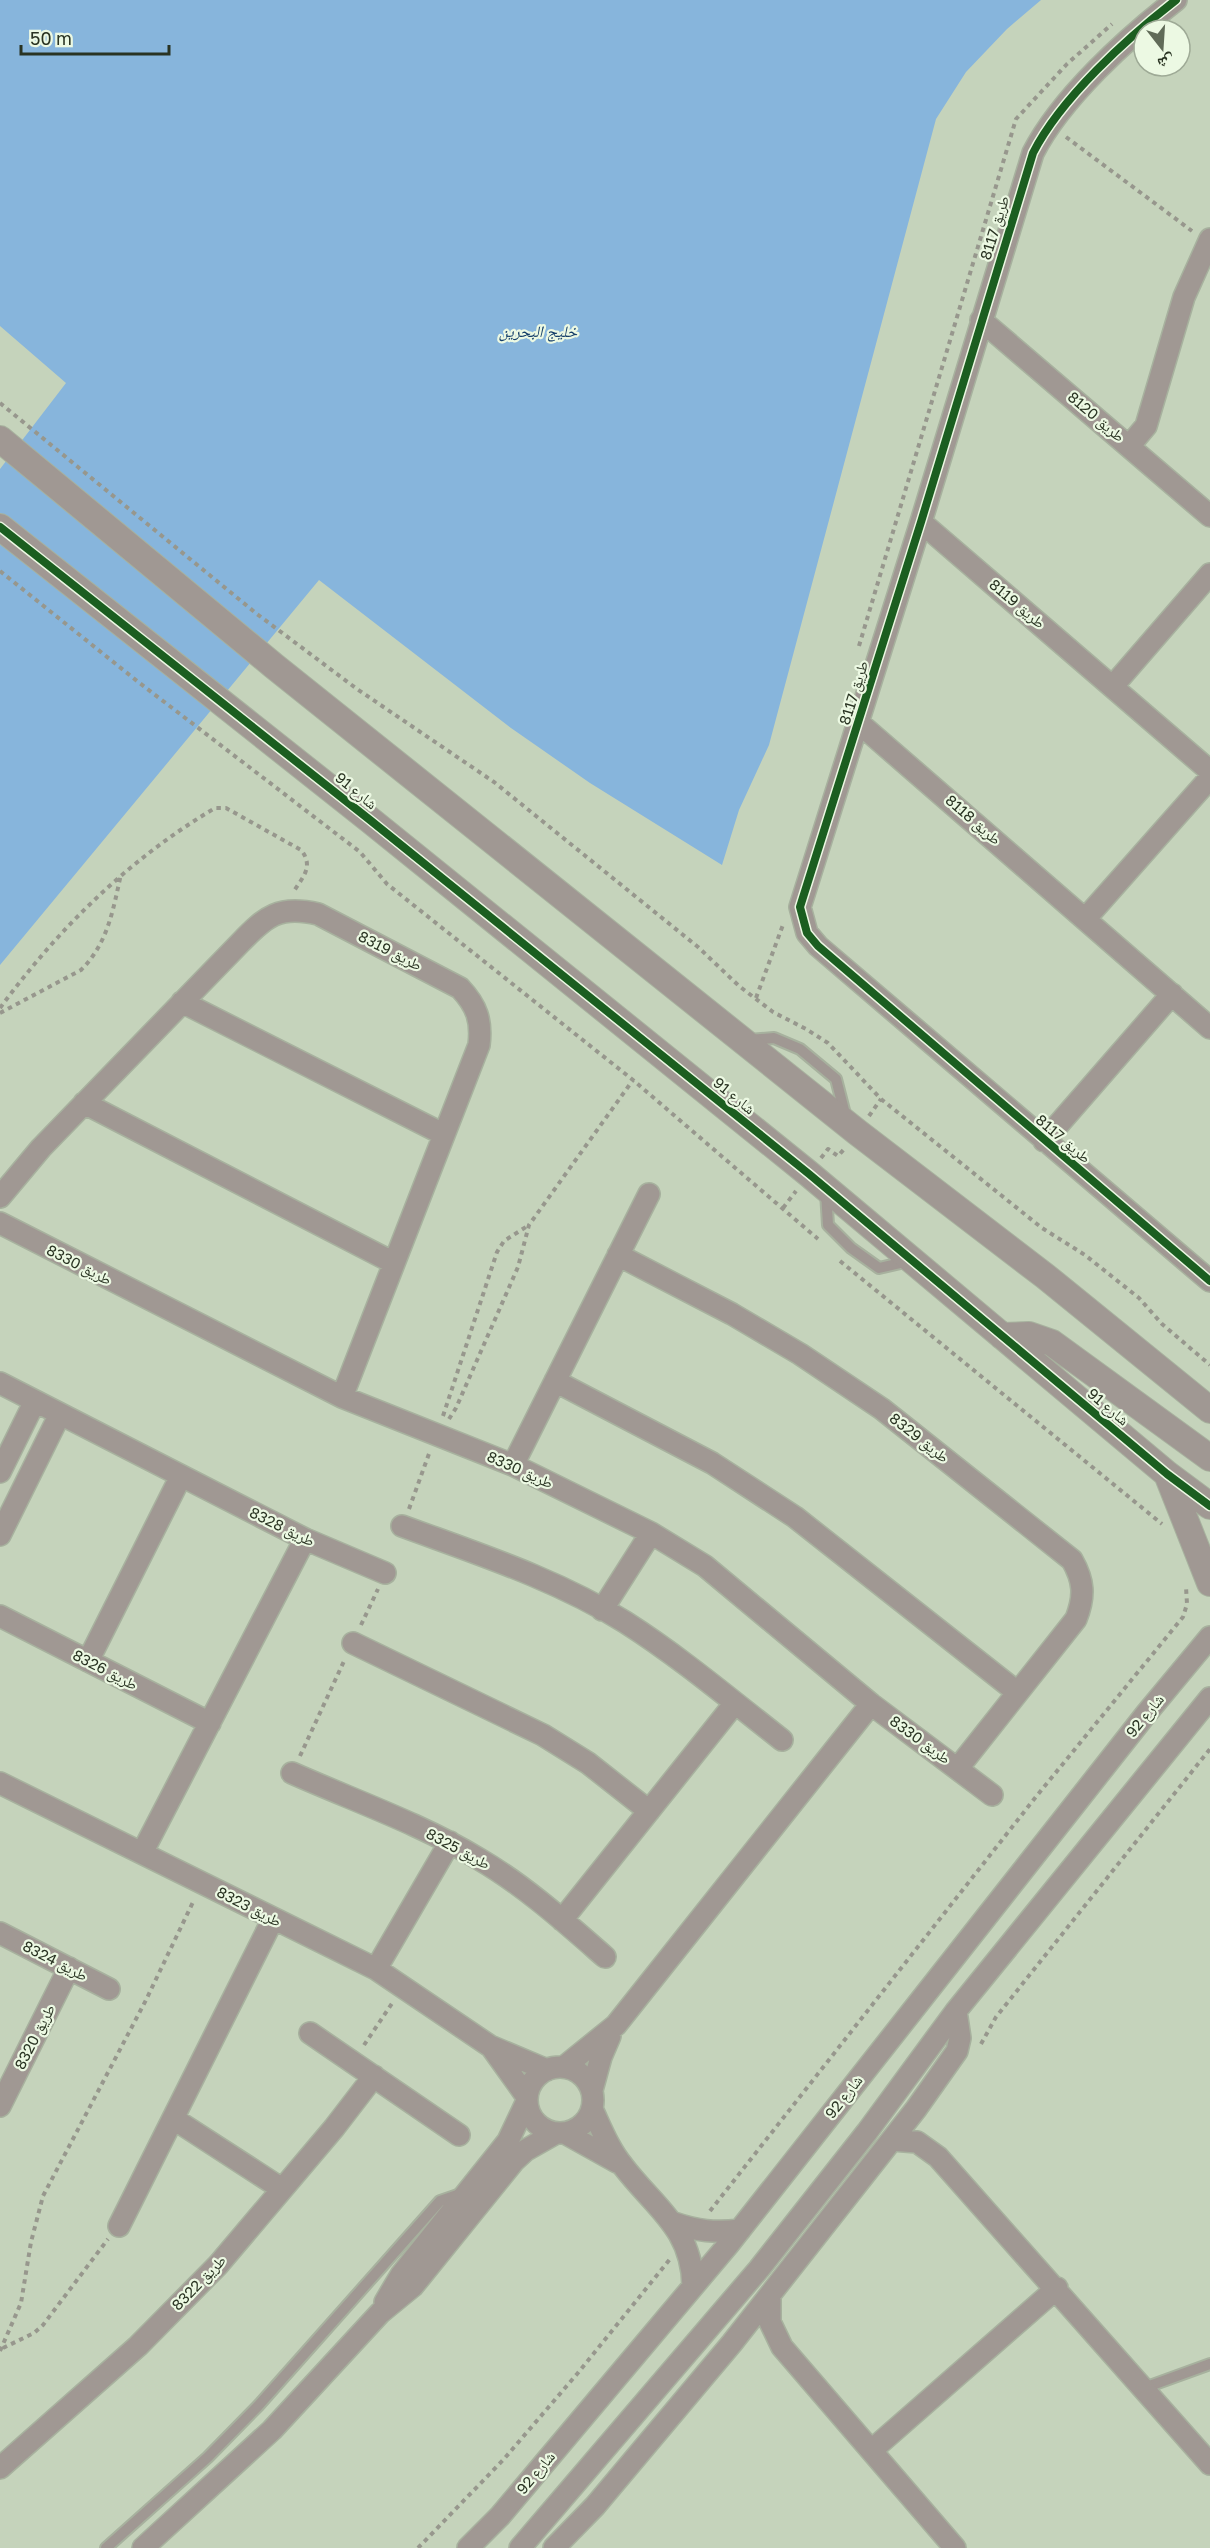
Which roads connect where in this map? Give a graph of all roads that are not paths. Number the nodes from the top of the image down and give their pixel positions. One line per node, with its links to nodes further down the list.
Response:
1 (1176, 0): 3 (street, طريق 8117)
2 (1209, 241): 5 (street)
3 (981, 320): 5 (street, طريق 8120); 7 (street, طريق 8117)
4 (4, 442): 32 (street)
5 (1130, 445): 6 (street, طريق 8120)
6 (1210, 516)
7 (921, 522): 10 (street, طريق 8119); 11 (street, طريق 8117)
8 (0, 527): 27 (street, شارع 91)
9 (1210, 574): 10 (street)
10 (1113, 686): 12 (street, طريق 8119)
11 (859, 723): 14 (street, طريق 8118); 20 (street, طريق 8117)
12 (1210, 771)
13 (1210, 778): 14 (street)
14 (1086, 918): 15 (street, طريق 8118)
15 (1172, 994): 17 (street, طريق 8118); 20 (street)
16 (182, 1002): 18 (street); 19 (street); 19 (street, طريق 8319)
17 (1210, 1028)
18 (84, 1103): 22 (street); 25 (street)
19 (443, 1134): 25 (street, طريق 8319)
20 (1044, 1141): 26 (street, طريق 8117)
21 (650, 1194): 24 (street)
22 (0, 1197)
23 (0, 1223): 30 (street, طريق 8330)
24 (618, 1255): 28 (street); 51 (street, طريق 8329)
25 (394, 1263): 30 (street, طريق 8319)
26 (1210, 1281)
27 (1002, 1336): 34 (street); 37 (street, شارع 91)
28 (555, 1381): 35 (street); 51 (street)
29 (0, 1383): 31 (street, طريق 8328)
30 (342, 1397): 35 (street, طريق 8330)
31 (35, 1401): 33 (street, طريق 8328); 36 (street)
32 (1210, 1410)
33 (60, 1414): 38 (street, طريق 8328); 42 (street)
34 (1210, 1458)
35 (513, 1465): 41 (street, طريق 8330)
36 (0, 1472)
37 (1167, 1474): 39 (street, شارع 91); 45 (street)
38 (181, 1476): 43 (street, طريق 8328); 50 (street)
39 (1210, 1506)
40 (402, 1526): 46 (street)
41 (651, 1533): 46 (street); 54 (street, طريق 8330)
42 (0, 1535)
43 (305, 1539): 44 (street, طريق 8328); 55 (street)
44 (385, 1574)
45 (1198, 1584)
46 (602, 1610): 53 (street)
47 (0, 1616): 50 (street, طريق 8326)
48 (1210, 1637): 90 (street, شارع 92)
49 (353, 1643): 61 (street)
50 (88, 1661): 55 (street, طريق 8326)
51 (1017, 1692): 57 (street, طريق 8329)
52 (1210, 1698): 71 (street)
53 (735, 1703): 56 (street); 61 (street)
54 (871, 1704): 57 (street, طريق 8330); 72 (street)
55 (210, 1723): 63 (street)
56 (782, 1740)
57 (958, 1768): 60 (street, طريق 8330)
58 (292, 1773): 62 (street, طريق 8325)
59 (0, 1783): 63 (street, طريق 8323)
60 (992, 1794)
61 (649, 1811): 65 (street)
62 (450, 1842): 65 (street, طريق 8325); 69 (street)
63 (142, 1853): 64 (street, طريق 8323)
64 (273, 1919): 69 (street, طريق 8323); 81 (street)
65 (562, 1920): 67 (street, طريق 8325)
66 (0, 1934): 68 (street, طريق 8324)
67 (605, 1957)
68 (69, 1968): 70 (street, طريق 8324); 79 (street, طريق 8320)
69 (376, 1969): 74 (street, طريق 8323)
70 (109, 1989)
71 (956, 2011): 80 (street); 106 (street)
72 (616, 2025): 75 (street); 78 (street)
73 (310, 2033): 76 (street)
74 (490, 2046): 75 (street, طريق 8323); 77 (street, طريق 8323)
75 (556, 2069): 77 (street); 78 (street)
76 (374, 2076): 83 (street); 87 (street, طريق 8322)
77 (527, 2099): 82 (street); 88 (street)
78 (592, 2100): 82 (street); 86 (street)
79 (0, 2106)
80 (916, 2109): 84 (street); 85 (street)
81 (174, 2119): 87 (street); 89 (street)
82 (560, 2133): 86 (street); 95 (street)
83 (459, 2135)
84 (892, 2140): 85 (street); 94 (street)
85 (938, 2157): 93 (street)
86 (622, 2166): 91 (street)
87 (282, 2189): 102 (street, طريق 8322)
88 (469, 2191): 95 (street); 103 (lane)
89 (119, 2226)
90 (740, 2230): 91 (street); 92 (street, شارع 92)
91 (690, 2236): 92 (street)
92 (693, 2286): 105 (street, شارع 92)
93 (1057, 2288): 99 (street); 100 (street)
94 (770, 2295): 96 (street); 97 (street)
95 (380, 2313): 104 (street)
96 (732, 2343): 97 (street); 107 (street)
97 (782, 2347): 100 (street)
98 (1210, 2364): 99 (lane)
99 (1144, 2388): 101 (street)
100 (872, 2450): 108 (street)
101 (1210, 2464)
102 (0, 2469)
103 (106, 2548)
104 (143, 2548)
105 (468, 2548)
106 (520, 2548)
107 (555, 2548)
108 (955, 2548)

